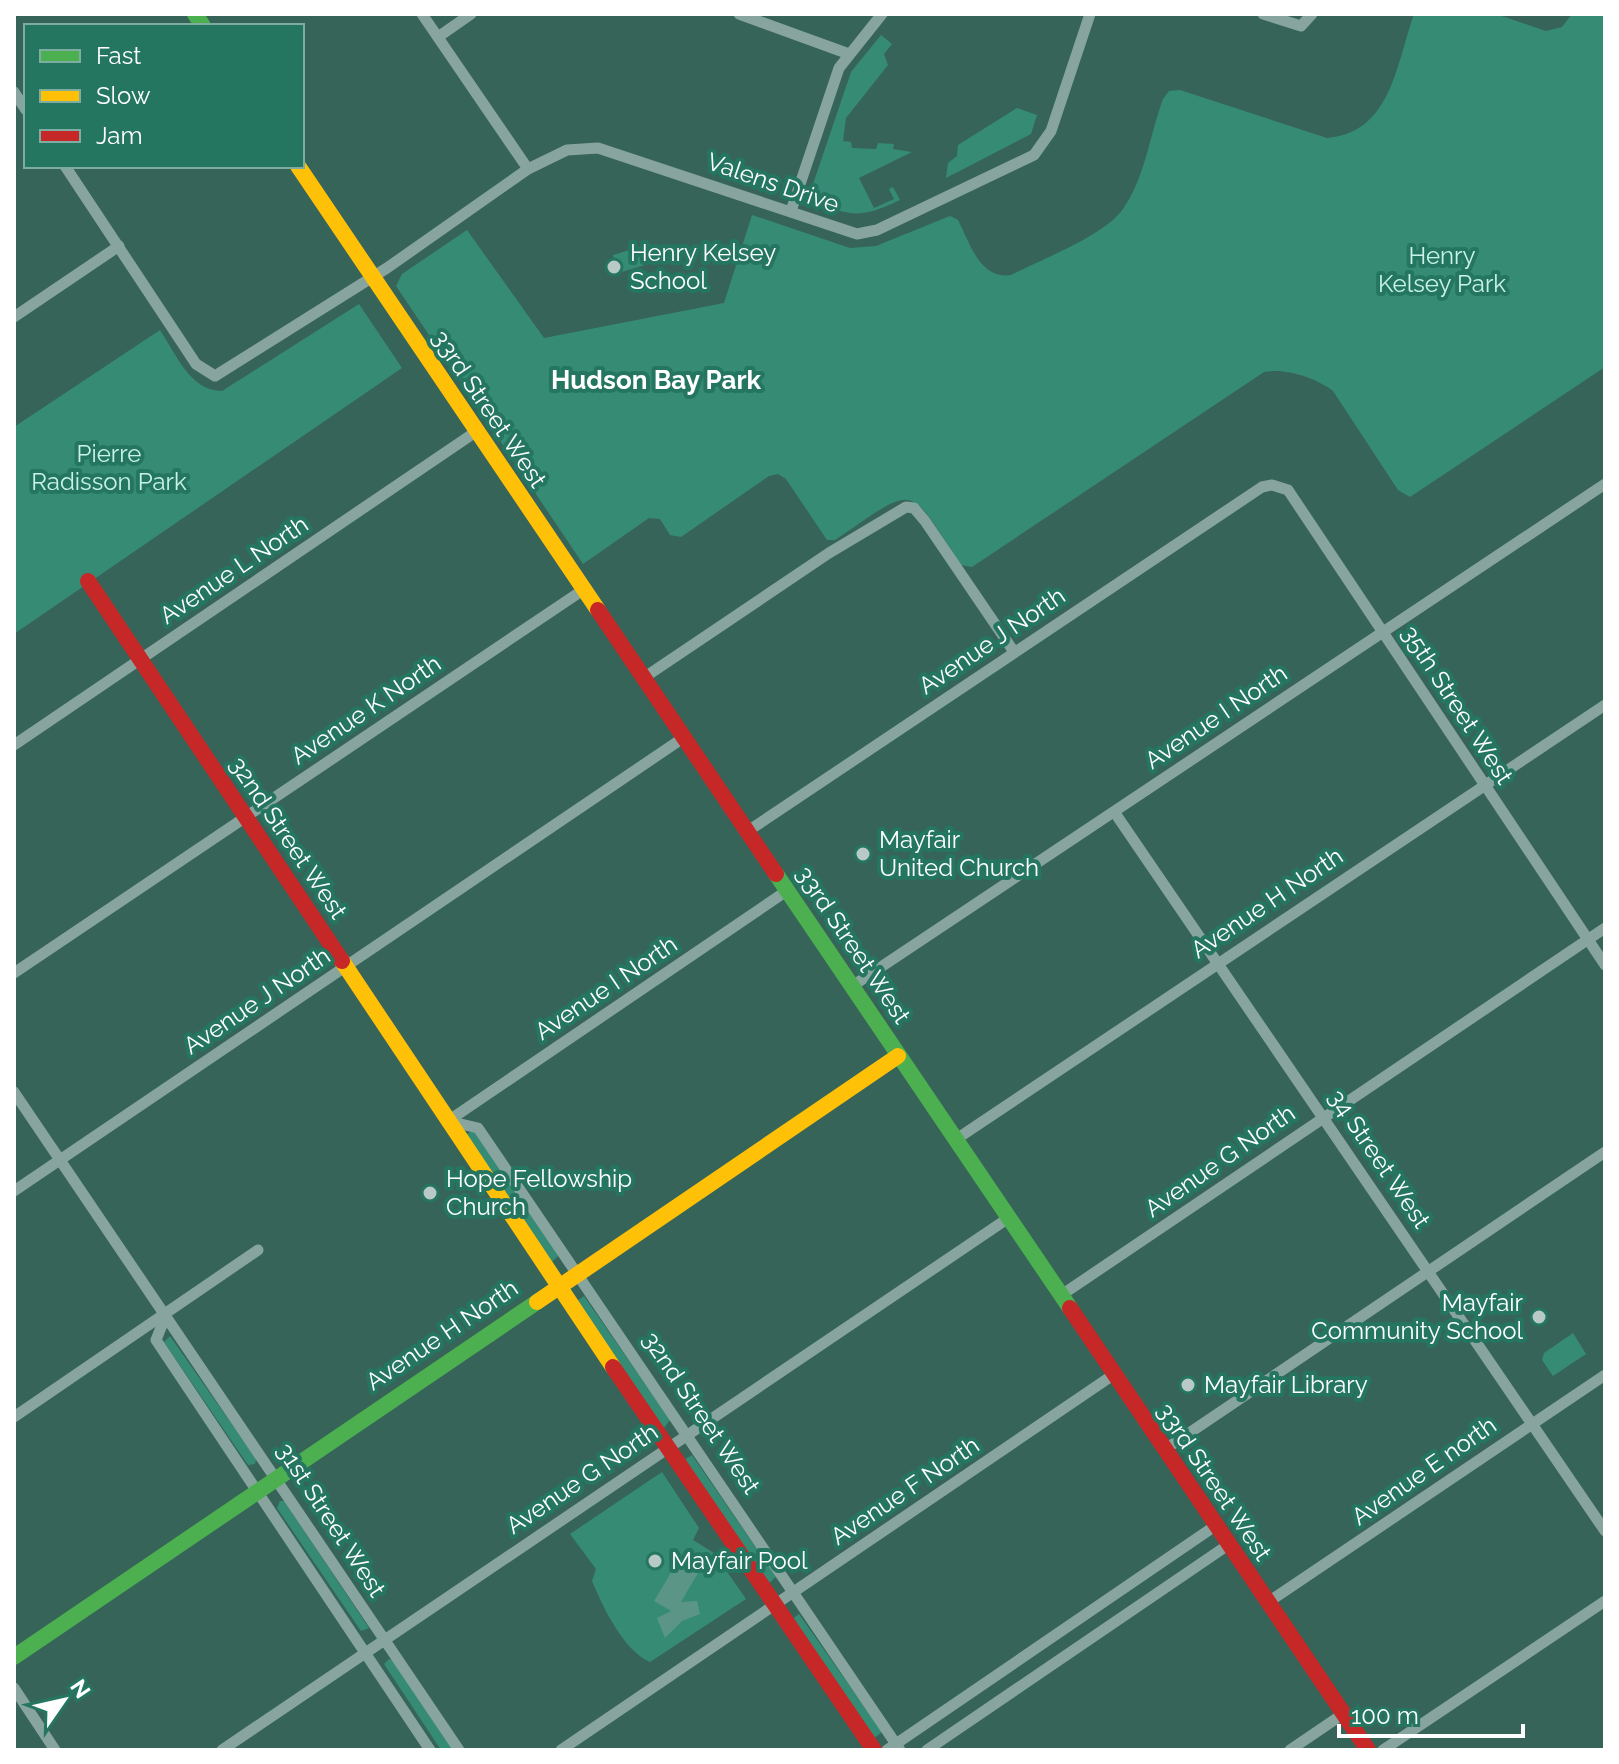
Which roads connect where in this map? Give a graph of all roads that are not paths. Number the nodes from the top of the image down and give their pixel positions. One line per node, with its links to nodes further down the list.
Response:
1 (422, 14): 8 (street)
2 (471, 14): 8 (street)
3 (739, 14): 9 (street)
4 (882, 14): 9 (street)
5 (1090, 14): 13 (street, Valens Drive)
6 (1263, 14): 7 (street)
7 (1312, 14)
8 (438, 37): 12 (street)
9 (849, 54): 13 (street)
10 (66, 168): 14 (street)
11 (299, 168): 15 (street, 33rd Street West)
12 (528, 169): 13 (street, Valens Drive); 15 (street, Valens Drive)
13 (791, 211)
14 (119, 246): 15 (street, Valens Drive); 16 (street)
15 (371, 278): 17 (street, 33rd Street West)
16 (14, 317)
17 (477, 431): 21 (street, 33rd Street West); 24 (street, Avenue L North)
18 (1605, 484): 22 (street, Avenue I North)
19 (1262, 487): 22 (street, 35th Street West); 23 (street, Avenue J North)
20 (88, 581): 24 (street, 32nd Street West)
21 (583, 590): 25 (street, 33rd Street West); 31 (street, Avenue K North)
22 (1382, 631): 29 (street, 35th Street West); 30 (street, Avenue I North)
23 (1014, 652): 25 (street); 32 (street, Avenue J North)
24 (141, 660): 28 (street, Avenue L North); 31 (street, 32nd Street West)
25 (642, 679): 27 (street, 33rd Street West)
26 (1605, 705): 29 (street, Avenue H North)
27 (683, 738): 32 (street, 33rd Street West); 38 (street, Avenue J North)
28 (14, 745)
29 (1484, 786): 35 (street, 35th Street West); 36 (street, Avenue H North)
30 (1115, 813): 36 (street, 34 Street West); 40 (street, Avenue I North)
31 (246, 817): 38 (street, 32nd Street West); 39 (street, Avenue K North)
32 (748, 831): 33 (street, 33rd Street West)
33 (788, 890): 40 (street, 33rd Street West); 44 (street, Avenue I North)
34 (1605, 928): 35 (street, Avenue G North)
35 (1588, 939): 37 (street, 35th Street West); 43 (street, Avenue G North)
36 (1220, 963): 43 (street, 34 Street West); 45 (street, Avenue H North)
37 (1605, 965)
38 (346, 968): 44 (street, 32nd Street West); 47 (street, Avenue J North)
39 (14, 973)
40 (851, 987): 41 (street, 33rd Street West)
41 (898, 1056): 45 (street, 33rd Street West); 51 (street, Avenue H North)
42 (14, 1092): 47 (street, 31st Street West)
43 (1323, 1116): 52 (street, 34 Street West); 54 (street, Avenue G North)
44 (448, 1121): 51 (street, 32nd Street West); 53 (street, 32nd Street West)
45 (955, 1140): 49 (street, 33rd Street West)
46 (1605, 1152): 52 (street)
47 (60, 1160): 48 (street, Avenue J North); 55 (street, 31st Street West)
48 (14, 1191)
49 (1007, 1219): 54 (street, 33rd Street West); 60 (street, Avenue G North)
50 (258, 1250): 55 (street)
51 (577, 1271): 53 (street, Avenue H North); 60 (street, 32nd Street West)
52 (1428, 1271): 59 (street, 34 Street West); 62 (street)
53 (558, 1285): 61 (street, 32nd Street West); 63 (street, Avenue H North)
54 (1060, 1296): 56 (street, 33rd Street West)
55 (166, 1315): 58 (street); 63 (street, 31st Street West); 64 (street, 31st Street West)
56 (1113, 1375): 62 (street, 33rd Street West); 68 (street, Avenue F North)
57 (1605, 1375): 59 (street, Avenue E north)
58 (14, 1417)
59 (1532, 1424): 66 (street, 34 Street West); 71 (street, Avenue E north)
60 (687, 1436): 61 (street, Avenue G North); 68 (street, 32nd Street West)
61 (669, 1448): 70 (street, 32nd Street West); 72 (street, Avenue G North)
62 (1164, 1450): 65 (street, 33rd Street West)
63 (277, 1478): 64 (street, Avenue H North); 72 (street, 31st Street West)
64 (258, 1491): 73 (street, 31st Street West); 74 (street, Avenue H North)
65 (1215, 1526): 67 (street, 33rd Street West); 77 (street)
66 (1605, 1531)
67 (1228, 1545): 71 (street, 33rd Street West); 84 (street)
68 (793, 1592): 70 (street, Avenue F North); 77 (street, 32nd Street West)
69 (1605, 1601): 87 (street)
70 (776, 1603): 82 (street, Avenue F North); 83 (street, 32nd Street West)
71 (1267, 1603): 76 (street, 33rd Street West)
72 (384, 1640): 73 (street, Avenue G North); 81 (street, 31st Street West)
73 (366, 1653): 79 (street, Avenue G North); 80 (street, 31st Street West)
74 (14, 1657)
75 (14, 1688): 78 (street)
76 (1343, 1714): 85 (street); 86 (street, 33rd Street West)
77 (894, 1748)
78 (55, 1750)
79 (222, 1750)
80 (430, 1750)
81 (459, 1750)
82 (561, 1750)
83 (874, 1750)
84 (927, 1750)
85 (1290, 1750)
86 (1368, 1750)
87 (1383, 1750)

